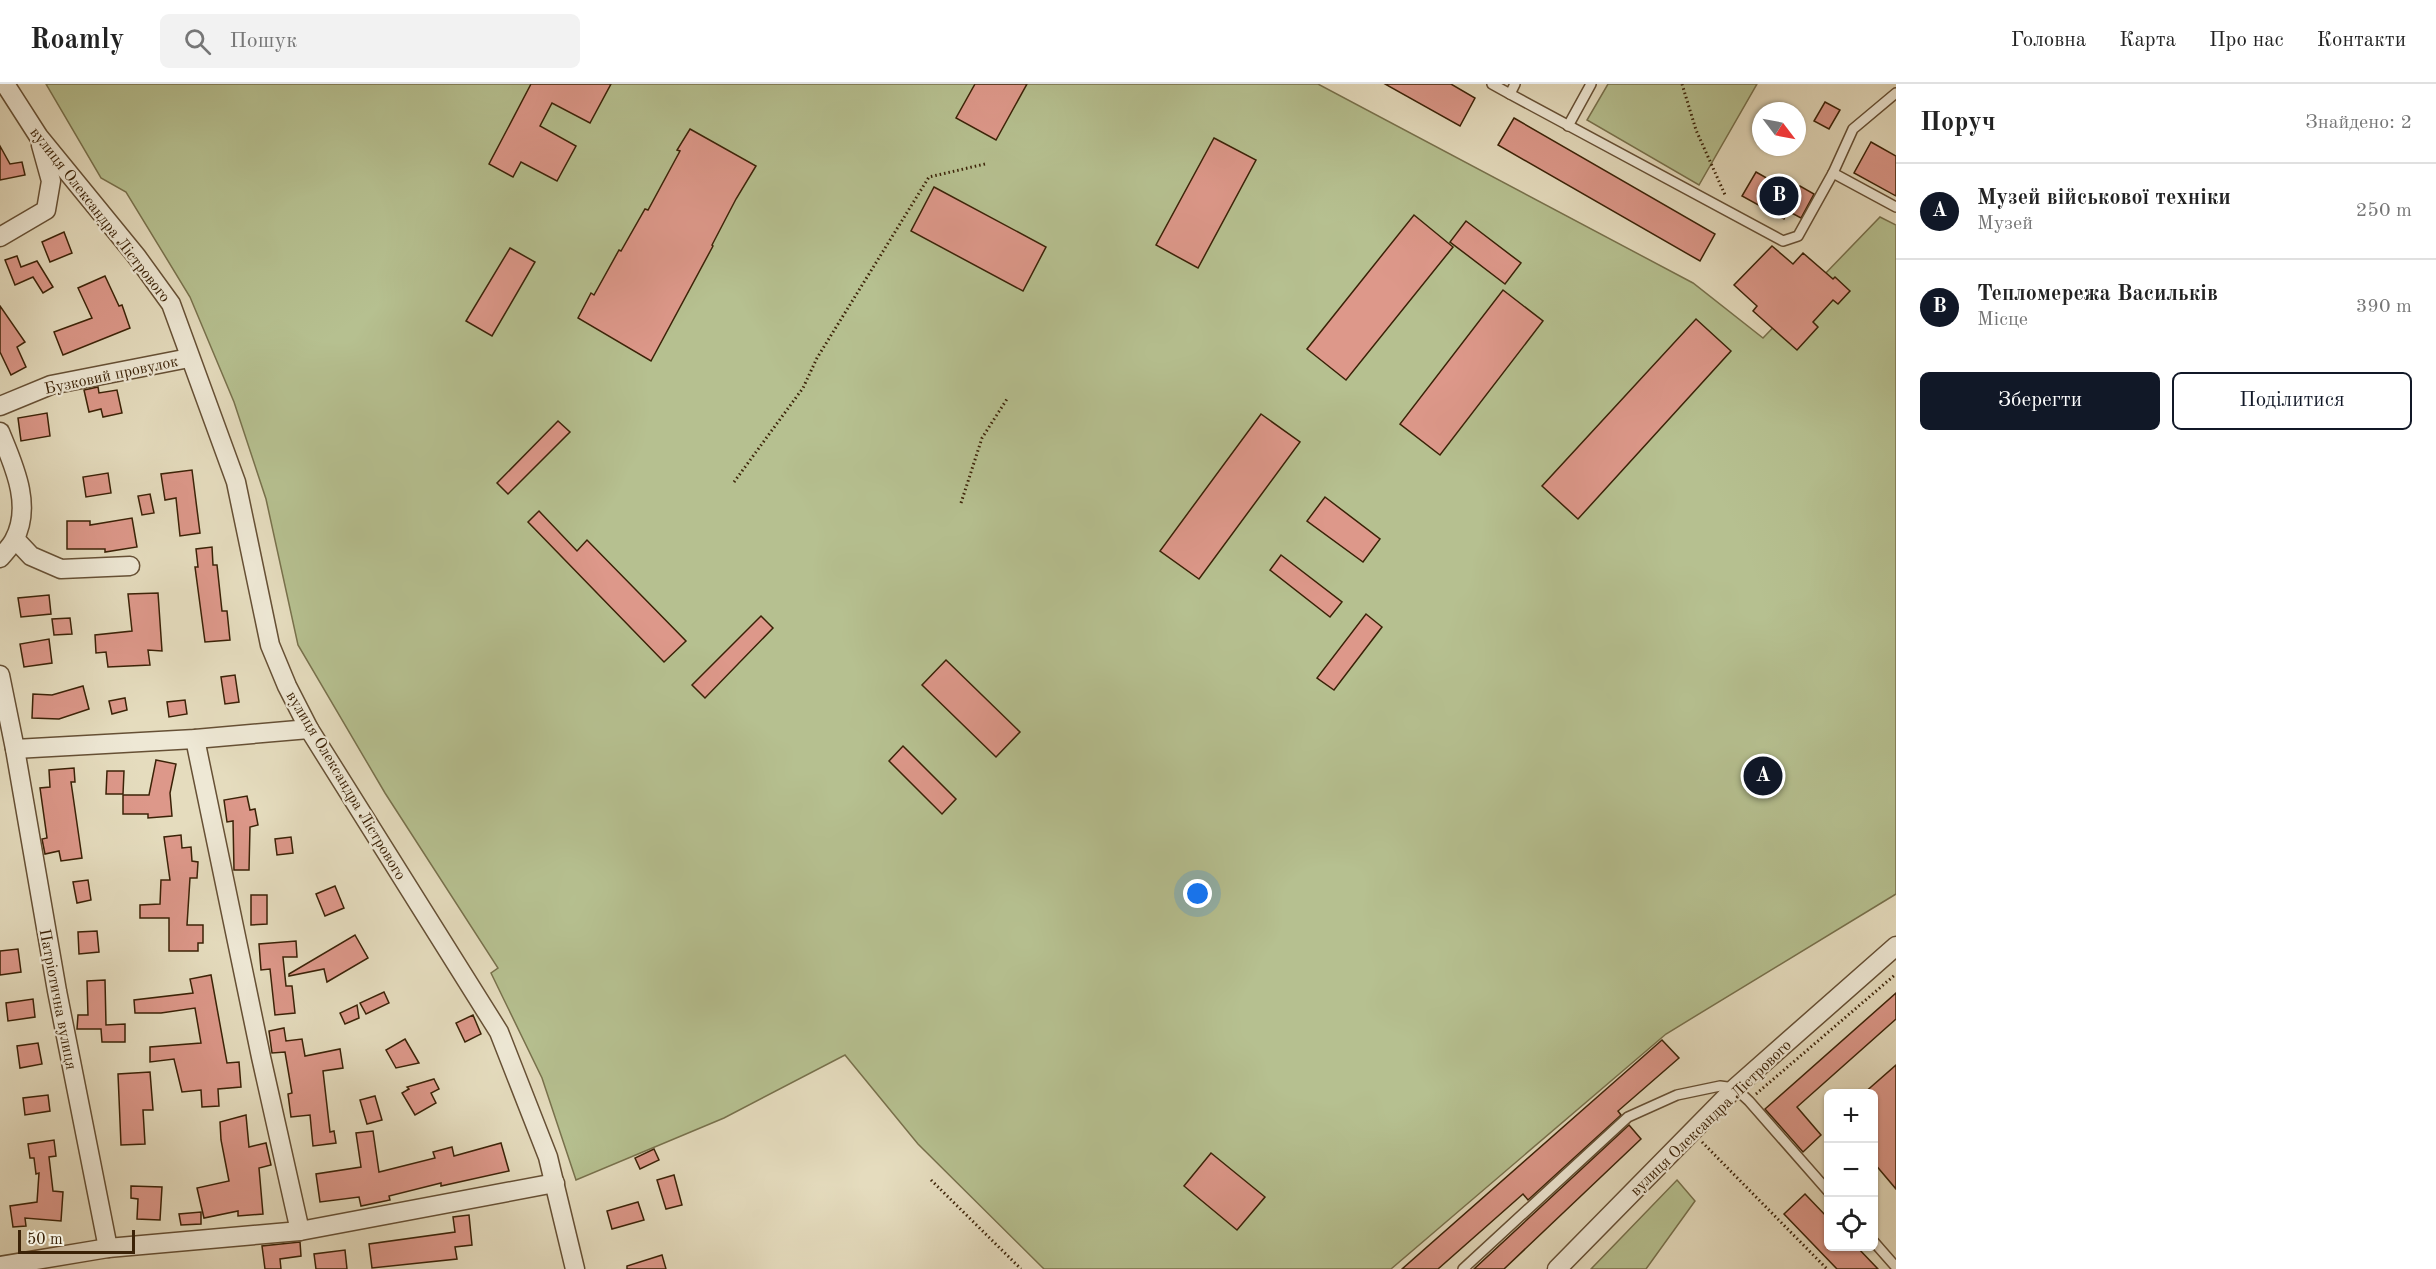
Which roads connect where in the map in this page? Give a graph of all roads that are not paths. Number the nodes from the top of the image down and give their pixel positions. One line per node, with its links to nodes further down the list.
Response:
1 (5, 84): 8 (street, вулиця Олександра Лістрового)
2 (1492, 84): 6 (lane)
3 (1515, 84): 6 (lane)
4 (1591, 84): 7 (lane)
5 (1896, 93): 9 (lane)
6 (1509, 94): 7 (lane)
7 (1568, 126): 9 (lane)
8 (39, 137): 11 (street); 12 (street, вулиця Олександра Лістрового)
9 (1833, 173): 10 (lane)
10 (1896, 207)
11 (0, 237)
12 (189, 358): 13 (street, Бузковий провулок); 19 (street, вулиця Олександра Лістрового)
13 (0, 406)
14 (0, 432): 15 (street)
15 (15, 538): 16 (street); 17 (street)
16 (0, 558)
17 (130, 566)
18 (0, 675): 21 (street, Патріотична вулиця)
19 (309, 729): 20 (street); 24 (street, вулиця Олександра Лістрового)
20 (195, 739): 21 (street); 26 (street)
21 (15, 749): 28 (street, Патріотична вулиця)
22 (1896, 946): 23 (street, вулиця Олександра Лістрового)
23 (1735, 1088): 25 (lane); 32 (lane); 33 (street, вулиця Олександра Лістрового)
24 (555, 1183): 26 (street); 31 (street, вулиця Олександра Лістрового)
25 (1824, 1186)
26 (300, 1231): 28 (street)
27 (1878, 1247): 30 (lane)
28 (108, 1248): 29 (street)
29 (0, 1266)
30 (1896, 1267)
31 (575, 1269)
32 (1463, 1269)
33 (1557, 1269)

